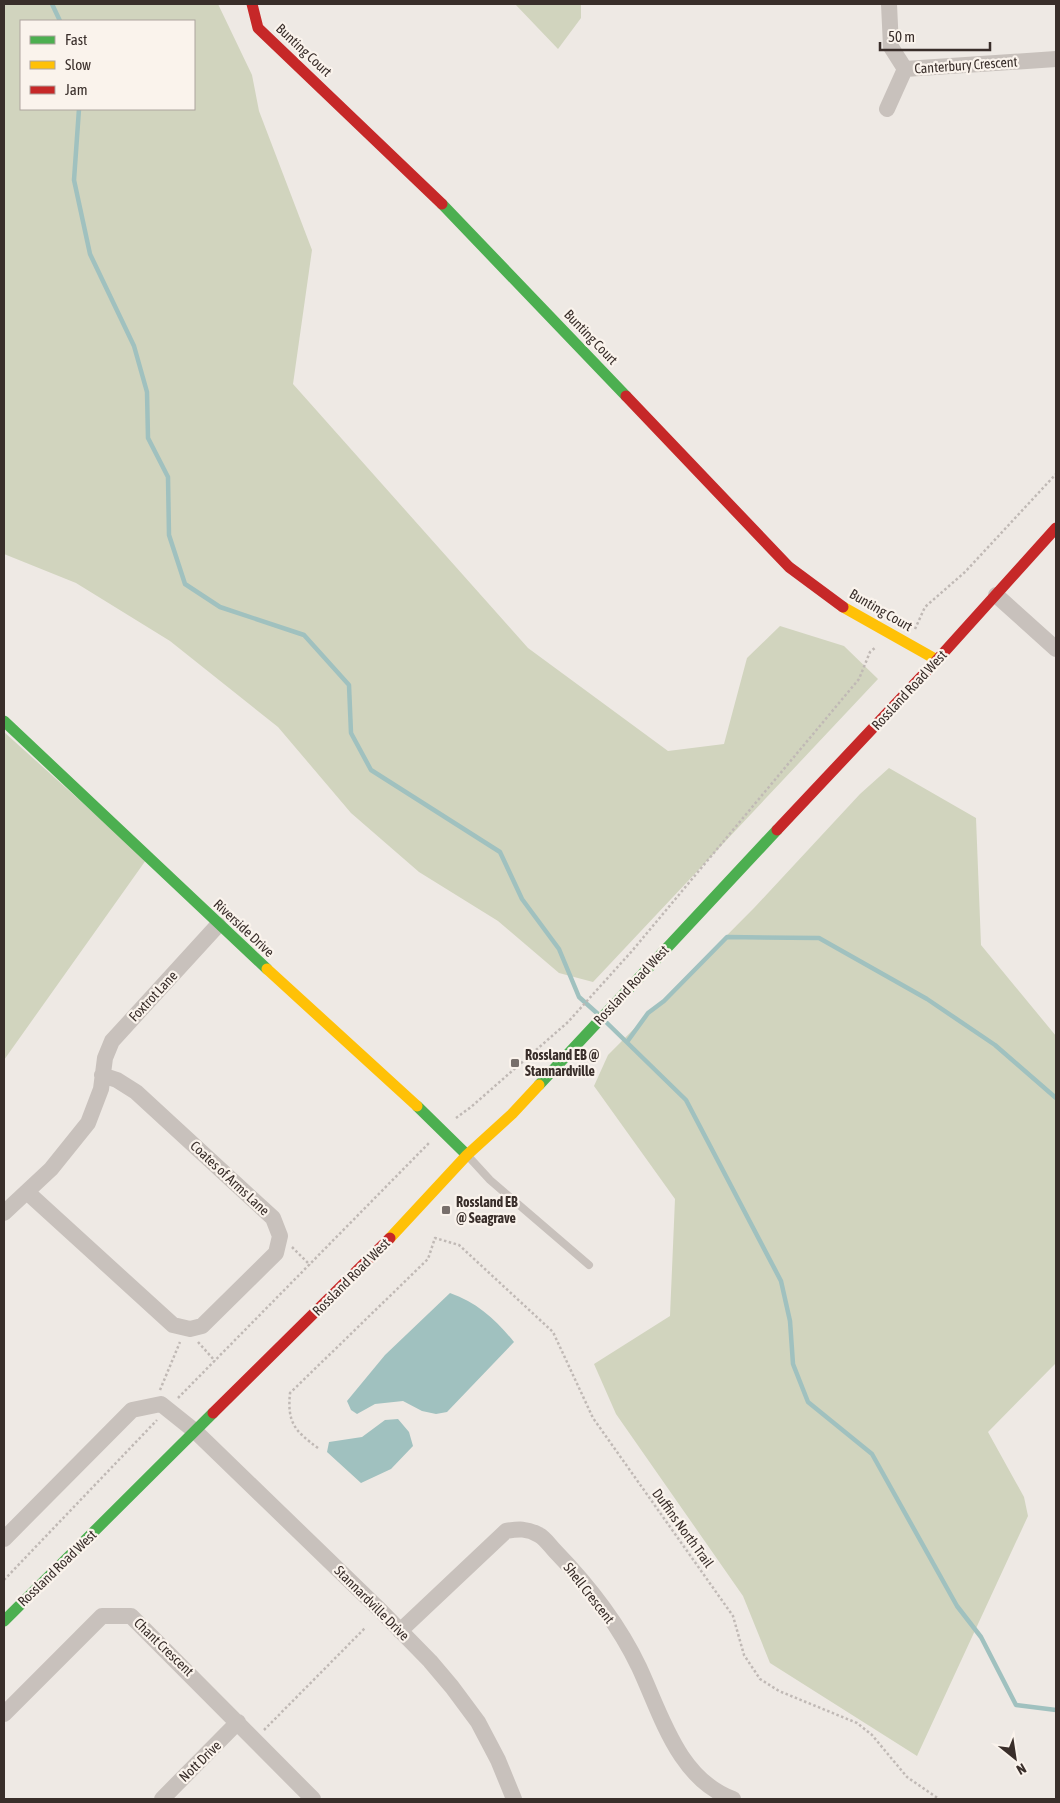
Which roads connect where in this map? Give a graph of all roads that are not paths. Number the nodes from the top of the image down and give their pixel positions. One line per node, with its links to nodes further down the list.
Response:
1 (252, 4): 9 (street, Bunting Court)
2 (889, 4): 4 (street, Canterbury Crescent)
3 (1056, 59): 4 (street, Canterbury Crescent)
4 (905, 69): 5 (street, Canterbury Crescent)
5 (887, 110)
6 (1056, 528): 7 (street, Rossland Road West)
7 (996, 595): 8 (street); 9 (street, Rossland Road West)
8 (1056, 649)
9 (937, 660): 13 (street, Rossland Road West)
10 (4, 721): 11 (street, Riverside Drive)
11 (218, 925): 12 (street, Foxtrot Lane); 13 (street, Riverside Drive)
12 (102, 1075): 14 (street); 14 (street, Coates of Arms Lane)
13 (466, 1155): 16 (lane); 17 (street, Rossland Road West)
14 (27, 1192): 15 (street)
15 (4, 1213)
16 (589, 1265)
17 (196, 1432): 18 (street); 19 (street, Rossland Road West); 20 (street, Stannardville Drive)
18 (4, 1539)
19 (4, 1621)
20 (400, 1631): 25 (street, Stannardville Drive); 26 (street, Shell Crescent)
21 (4, 1714): 22 (street, Chant Crescent)
22 (238, 1722): 23 (street, Nott Drive); 24 (street, Chant Crescent)
23 (162, 1799)
24 (313, 1799)
25 (514, 1799)
26 (733, 1799)

